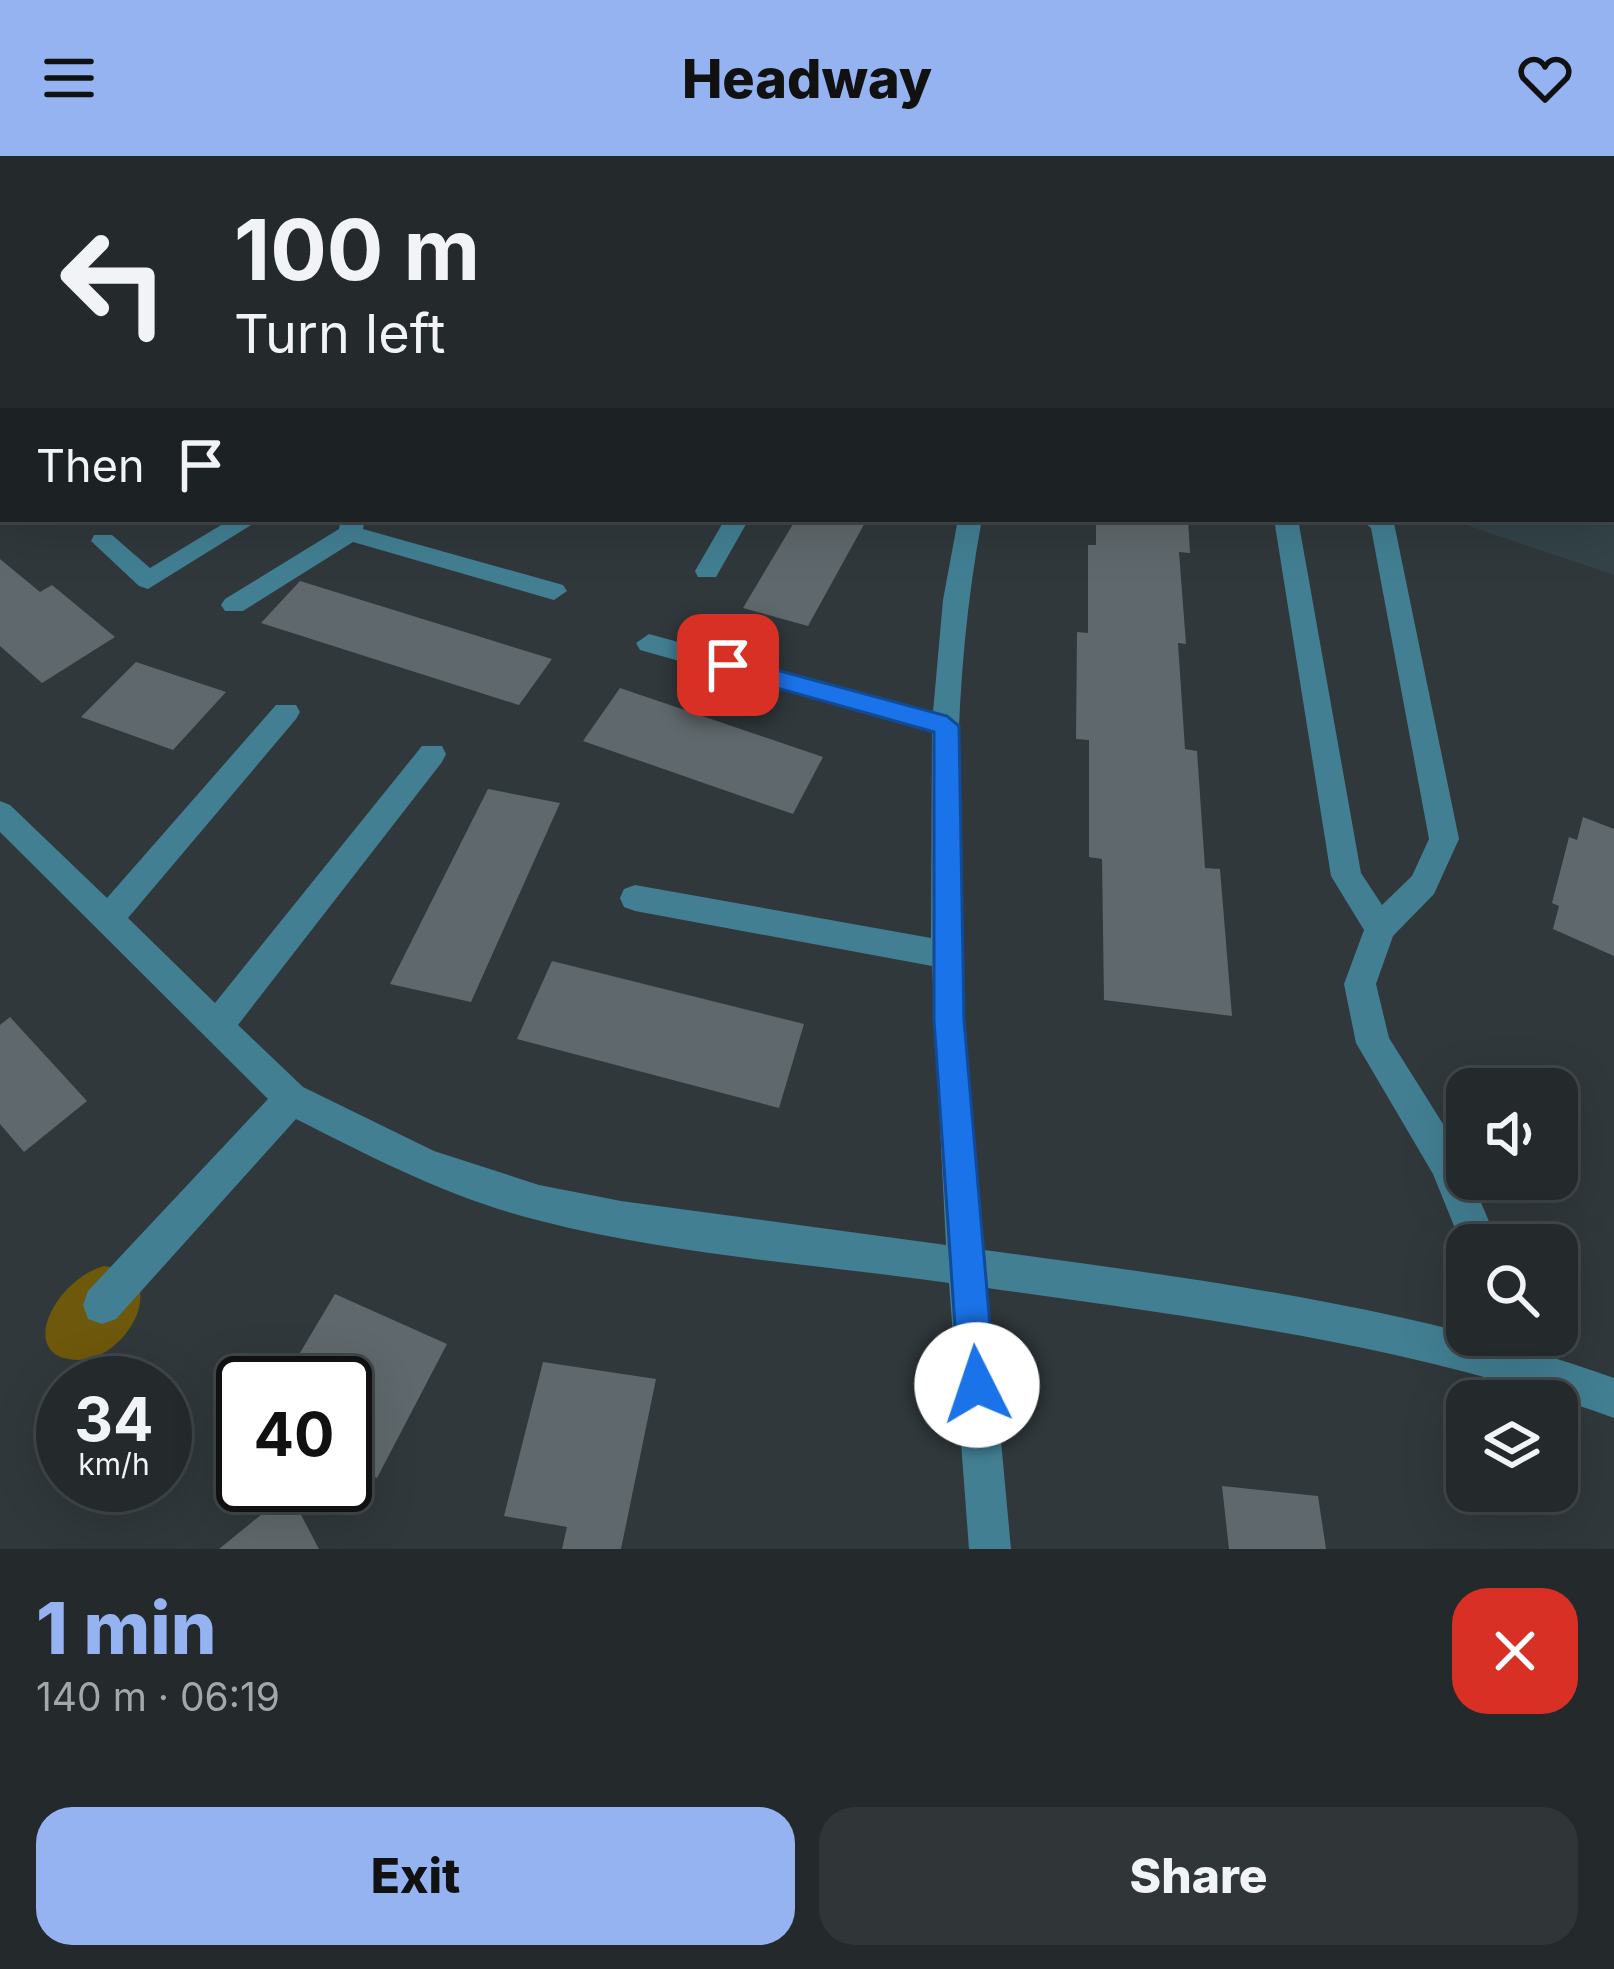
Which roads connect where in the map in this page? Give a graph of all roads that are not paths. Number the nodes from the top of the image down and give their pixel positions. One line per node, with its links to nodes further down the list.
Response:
1 (244, 522): 7 (street)
2 (735, 522): 8 (street)
3 (970, 522): 13 (street)
4 (1287, 522): 18 (street)
5 (1380, 522): 18 (street)
6 (352, 526): 9 (street); 10 (street)
7 (104, 541)
8 (706, 572)
9 (554, 591)
10 (235, 605)
11 (649, 643): 13 (street)
12 (286, 712): 17 (street)
13 (947, 726): 19 (street)
14 (432, 754): 20 (street)
15 (0, 813): 17 (street)
16 (635, 898): 19 (street)
17 (108, 919): 20 (street)
18 (1380, 928): 22 (street)
19 (946, 955): 23 (street)
20 (217, 1026): 21 (street)
21 (291, 1099): 23 (street); 24 (street)
22 (1472, 1224)
23 (968, 1267): 25 (street); 28 (street)
24 (102, 1305)
25 (1446, 1339)
26 (1522, 1356): 27 (street)
27 (1614, 1398)
28 (990, 1549)

